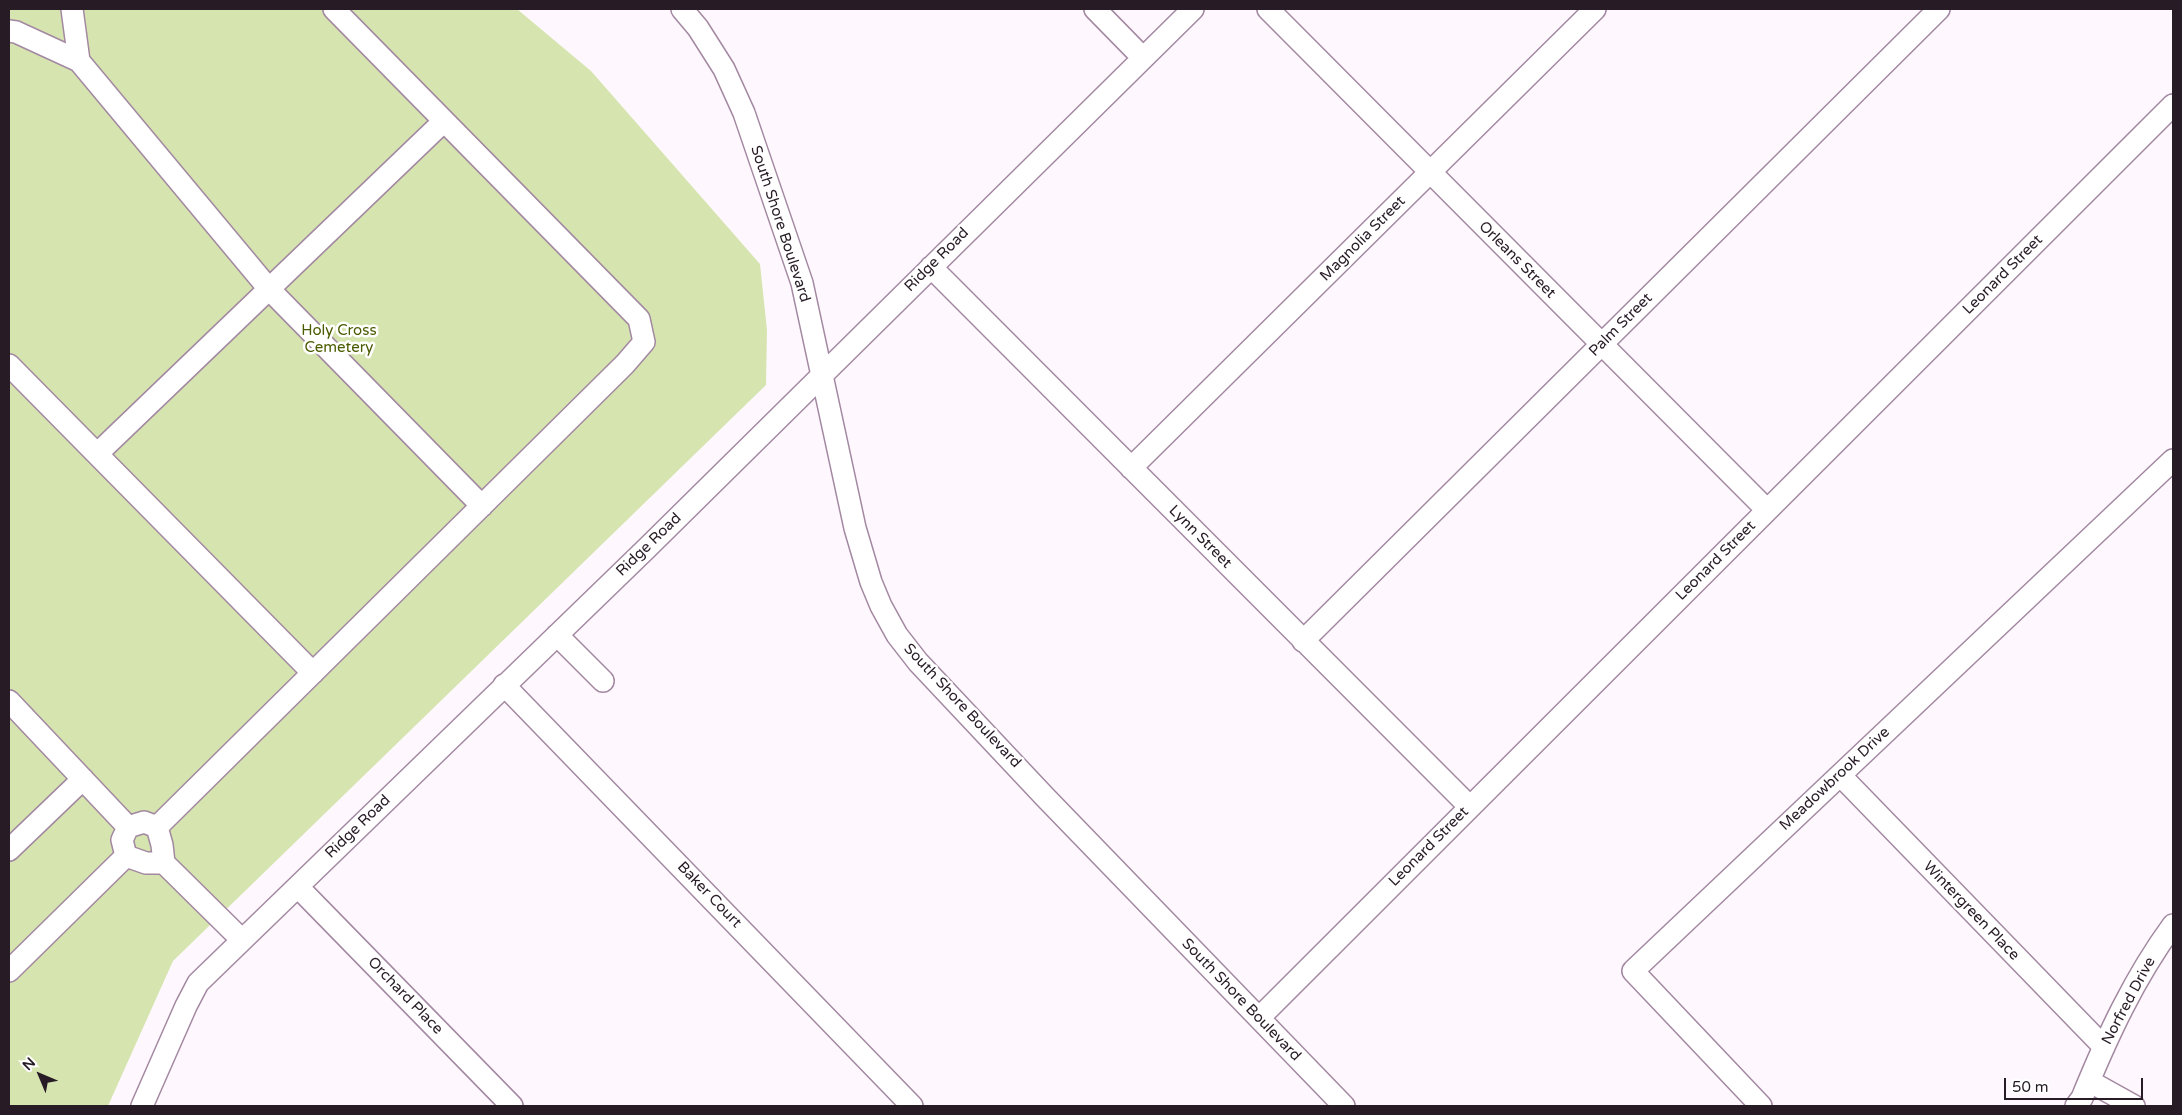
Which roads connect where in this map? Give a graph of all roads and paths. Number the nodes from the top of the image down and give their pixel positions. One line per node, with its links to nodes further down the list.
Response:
1 (72, 9): 11 (street)
2 (334, 9): 13 (street)
3 (682, 9): 19 (street, South Shore Boulevard)
4 (1095, 9): 10 (street)
5 (1193, 9): 10 (street, Ridge Road)
6 (1268, 9): 14 (street, Orleans Street)
7 (1595, 9): 14 (street, Magnolia Street)
8 (1939, 9): 17 (street, Palm Street)
9 (9, 30): 11 (street)
10 (1143, 58): 15 (street, Ridge Road)
11 (79, 62): 16 (street)
12 (2173, 104): 24 (street, Leonard Street)
13 (444, 121): 16 (street); 23 (street)
14 (1430, 172): 17 (street, Orleans Street); 22 (street, Magnolia Street)
15 (930, 267): 19 (street, Ridge Road); 22 (street, Lynn Street)
16 (269, 289): 20 (street); 23 (street)
17 (1601, 344): 24 (street, Orleans Street); 26 (street, Palm Street)
18 (9, 365): 20 (street)
19 (822, 374): 25 (street, Ridge Road); 43 (street, South Shore Boulevard)
20 (97, 454): 27 (street)
21 (2173, 460): 31 (street, Meadowbrook Drive)
22 (1131, 468): 26 (street, Lynn Street)
23 (482, 506): 27 (street)
24 (1768, 510): 33 (street, Leonard Street)
25 (557, 635): 28 (street); 29 (street, Ridge Road)
26 (1302, 641): 33 (street, Lynn Street)
27 (313, 673): 35 (street)
28 (603, 681)
29 (504, 685): 39 (street, Ridge Road); 48 (street, Baker Court)
30 (9, 701): 32 (street)
31 (1840, 775): 44 (street, Wintergreen Place); 50 (street, Meadowbrook Drive)
32 (83, 779): 34 (street); 36 (street)
33 (1470, 807): 43 (street, Leonard Street)
34 (128, 826): 35 (street); 37 (street)
35 (157, 827): 38 (street)
36 (9, 850)
37 (126, 856): 38 (street); 42 (street)
38 (164, 863): 41 (street)
39 (298, 887): 41 (street, Ridge Road); 47 (street, Orchard Place)
40 (2173, 925): 44 (street, Norfred Drive)
41 (242, 940): 46 (street, Ridge Road)
42 (9, 971)
43 (1259, 1018): 49 (street, South Shore Boulevard)
44 (2104, 1047): 45 (street, Norfred Drive)
45 (2089, 1081): 51 (street, Norfred Drive); 52 (street)
46 (142, 1106)
47 (512, 1106)
48 (912, 1106)
49 (1344, 1106)
50 (1761, 1106)
51 (2076, 1106)
52 (2134, 1106)

